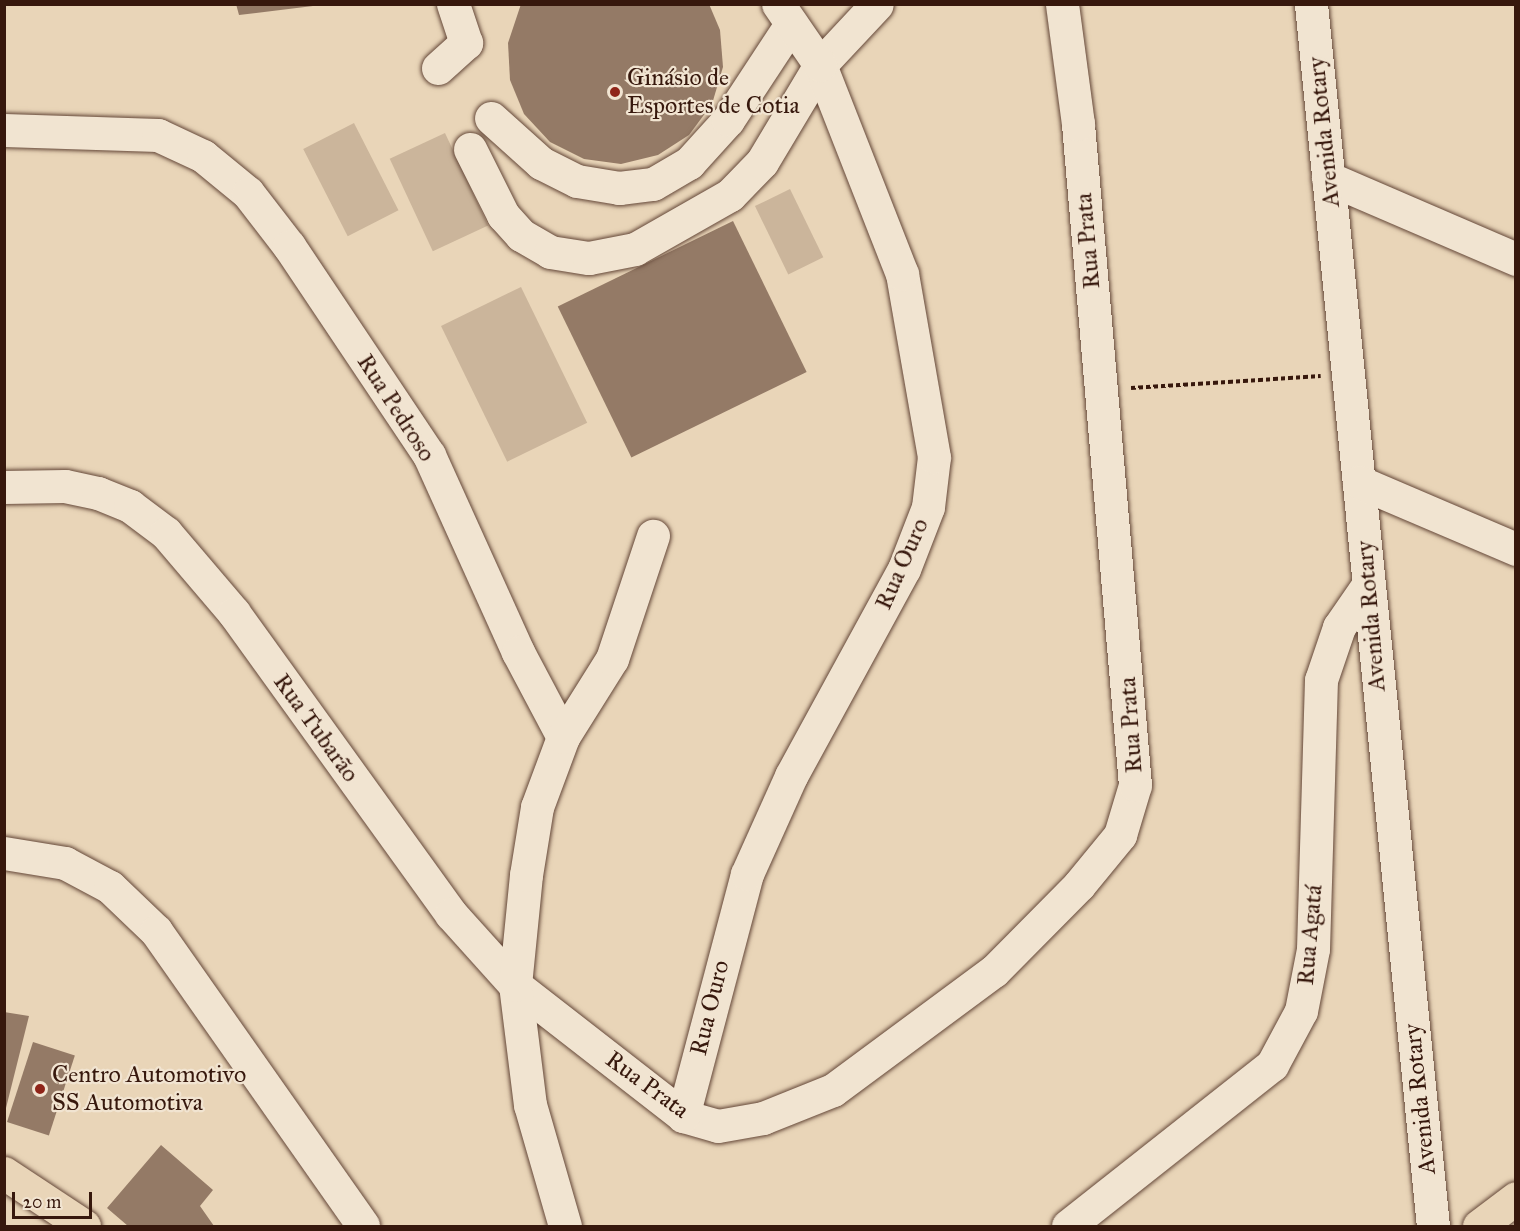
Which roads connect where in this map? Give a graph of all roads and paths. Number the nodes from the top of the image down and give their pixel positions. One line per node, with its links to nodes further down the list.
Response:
1 (877, 4): 6 (street)
2 (1062, 4): 14 (street, Rua Prata)
3 (1311, 4): 11 (street, Avenida Rotary)
4 (460, 7): 7 (street)
5 (784, 14): 6 (street, Rua Ouro); 8 (street)
6 (820, 65): 10 (street); 23 (street, Rua Ouro)
7 (438, 68)
8 (491, 118)
9 (4, 130): 20 (street, Rua Pedroso)
10 (470, 149)
11 (1328, 178): 12 (street); 13 (street, Avenida Rotary)
12 (1515, 259)
13 (1351, 374): 14 (path); 15 (street, Avenida Rotary)
14 (1100, 390): 23 (street, Rua Prata)
15 (1359, 482): 18 (street); 19 (street, Avenida Rotary)
16 (4, 487): 22 (street, Rua Tubarão)
17 (653, 536): 20 (street)
18 (1515, 549)
19 (1368, 585): 29 (street, Rua Agatá); 30 (street, Avenida Rotary)
20 (563, 737): 22 (street)
21 (4, 853): 27 (street)
22 (515, 985): 23 (street, Rua Prata); 28 (street)
23 (683, 1116)
24 (4, 1173): 26 (main road)
25 (1515, 1198): 31 (main road)
26 (84, 1227)
27 (363, 1227)
28 (565, 1227)
29 (1068, 1227)
30 (1433, 1227)
31 (1479, 1227)

